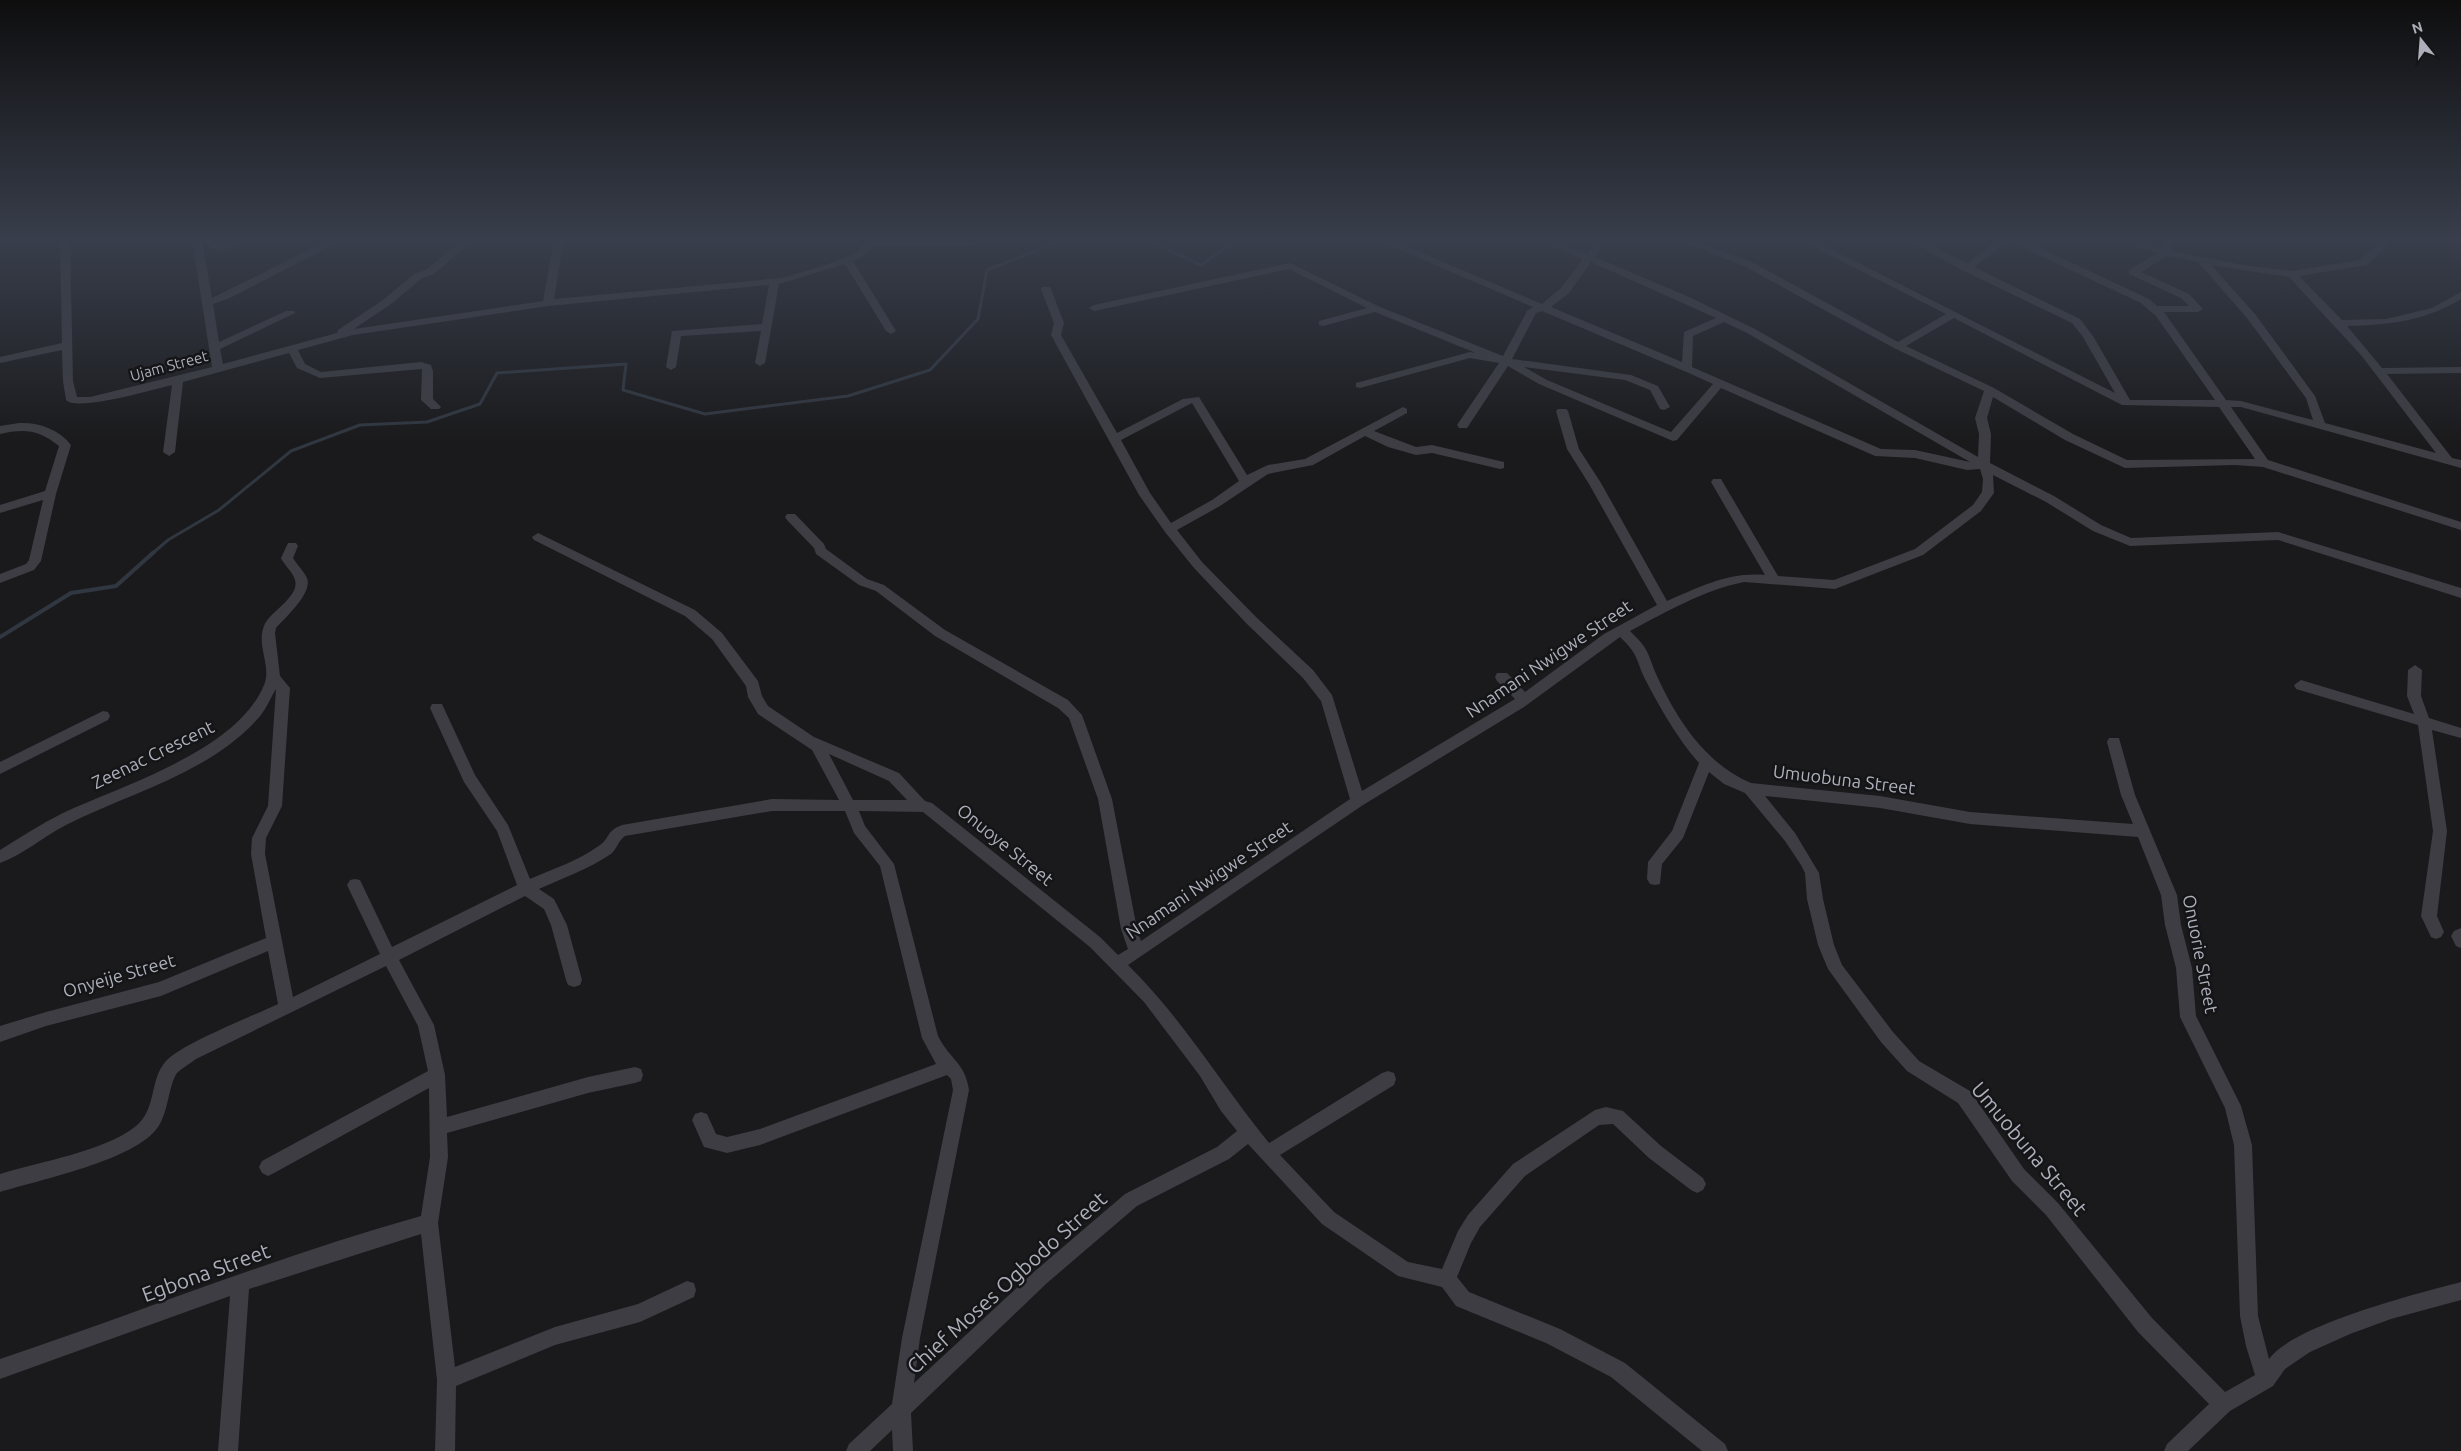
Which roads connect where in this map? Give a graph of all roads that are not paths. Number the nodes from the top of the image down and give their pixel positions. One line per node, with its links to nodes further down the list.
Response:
1 (67, 307): 33 (street)
2 (207, 307): 35 (street)
3 (380, 307): 32 (street)
4 (521, 307): 32 (street, Ujam Street)
5 (771, 307): 30 (street)
6 (876, 307): 31 (street)
7 (1053, 307): 59 (street)
8 (1100, 307): 21 (street)
9 (1371, 307): 22 (street)
10 (1539, 307): 23 (street)
11 (1546, 307): 23 (street)
12 (1699, 307): 27 (street)
13 (1826, 307): 34 (street)
14 (1939, 307): 26 (street)
15 (2046, 307): 50 (street)
16 (2151, 307): 24 (street)
17 (2196, 307): 24 (street)
18 (2243, 307): 56 (street)
19 (2323, 307): 29 (street)
20 (2441, 307): 29 (street)
21 (1094, 308)
22 (1376, 309): 28 (street); 38 (street)
23 (1544, 309): 38 (street); 41 (street)
24 (2154, 309): 49 (street)
25 (290, 313): 35 (street)
26 (1954, 314): 34 (street); 50 (street)
27 (1724, 318): 41 (street); 65 (street)
28 (1322, 323)
29 (2339, 323): 44 (street)
30 (767, 327): 39 (street); 40 (street)
31 (891, 331)
32 (333, 338): 36 (street, Ujam Street)
33 (68, 345): 37 (street); 45 (street, Ujam Street)
34 (1898, 346): 48 (street)
35 (216, 347): 42 (street)
36 (292, 348): 42 (street, Ujam Street); 51 (street)
37 (0, 360)
38 (1506, 361): 46 (street); 47 (street); 52 (street); 55 (street)
39 (760, 363)
40 (671, 367)
41 (1687, 368): 46 (street)
42 (218, 369): 45 (street, Ujam Street)
43 (2461, 370): 44 (street)
44 (2379, 371): 61 (street)
45 (178, 380): 60 (street)
46 (1720, 382): 65 (street)
47 (1360, 386)
48 (1990, 390): 62 (street); 65 (street, Nnamani Nwigwe Street)
49 (2222, 402): 50 (street); 56 (street); 62 (street)
50 (2126, 403)
51 (435, 407)
52 (1664, 407)
53 (1403, 411): 58 (street)
54 (1562, 411): 78 (street)
55 (1463, 425)
56 (2320, 425): 61 (street)
57 (0, 430): 68 (street)
58 (1364, 431): 64 (street); 66 (street)
59 (1116, 439): 66 (street); 72 (street)
60 (169, 452)
61 (2448, 461): 63 (street)
62 (2264, 463): 71 (street)
63 (2461, 464)
64 (1500, 465)
65 (1984, 465): 76 (street, Nnamani Nwigwe Street); 77 (street)
66 (1245, 481): 72 (street)
67 (1717, 482): 76 (street)
68 (50, 494): 69 (street); 75 (street)
69 (0, 509)
70 (792, 516): 106 (street)
71 (2461, 526)
72 (1169, 529): 94 (street)
73 (538, 537): 89 (street)
74 (292, 546): 82 (street, Zeenac Crescent)
75 (0, 579)
76 (1773, 579): 78 (street, Nnamani Nwigwe Street)
77 (2461, 593)
78 (1664, 607): 79 (street, Nnamani Nwigwe Street)
79 (1622, 631): 84 (street, Nnamani Nwigwe Street); 91 (street, Umuobuna Street)
80 (2415, 670): 87 (street)
81 (1502, 677): 84 (street)
82 (272, 678): 98 (street, Zeenac Crescent); 104 (street)
83 (2301, 685): 87 (street)
84 (1524, 699): 94 (street, Nnamani Nwigwe Street)
85 (437, 708): 101 (street)
86 (103, 716): 92 (street)
87 (2424, 722): 88 (street); 102 (street)
88 (2461, 733)
89 (799, 735): 95 (street, Onuoye Street); 96 (street)
90 (2114, 742): 97 (street, Onuorie Street)
91 (1706, 762): 93 (street, Umuobuna Street); 99 (street)
92 (0, 768)
93 (1750, 789): 97 (street, Umuobuna Street); 131 (street, Umuobuna Street)
94 (1358, 801): 106 (street, Nnamani Nwigwe Street)
95 (921, 806): 96 (street); 108 (street, Onuoye Street)
96 (850, 807): 101 (street); 112 (street)
97 (2142, 831): 129 (street, Onuorie Street)
98 (0, 857)
99 (1655, 879)
100 (355, 885): 107 (street)
101 (526, 888): 107 (street); 109 (street)
102 (2436, 932)
103 (2461, 935): 105 (street)
104 (275, 941): 110 (street); 111 (street, Onyeije Street)
105 (2461, 941)
106 (1137, 952): 108 (street, Nnamani Nwigwe Street)
107 (389, 957): 110 (street); 113 (street)
108 (1117, 963): 118 (street)
109 (574, 980)
110 (287, 1008): 121 (street)
111 (0, 1034)
112 (951, 1066): 116 (street); 132 (street)
113 (437, 1075): 117 (street); 120 (street)
114 (635, 1075): 117 (street)
115 (1388, 1079): 119 (street)
116 (701, 1120)
117 (440, 1127): 123 (street)
118 (1250, 1132): 119 (street); 132 (street, Chief Moses Ogbodo Street)
119 (1267, 1154): 124 (street)
120 (268, 1167)
121 (0, 1183)
122 (1697, 1184): 124 (street)
123 (429, 1223): 125 (street, Egbona Street); 130 (street)
124 (1448, 1279): 137 (street)
125 (240, 1283): 128 (street, Egbona Street); 133 (street)
126 (687, 1290): 130 (street)
127 (2461, 1291): 129 (street)
128 (0, 1370)
129 (2266, 1379): 131 (street)
130 (446, 1380): 134 (street)
131 (2223, 1404): 138 (street)
132 (901, 1410): 135 (street, Chief Moses Ogbodo Street); 136 (street)
133 (228, 1451)
134 (445, 1451)
135 (856, 1451)
136 (903, 1451)
137 (1718, 1451)
138 (2174, 1451)

